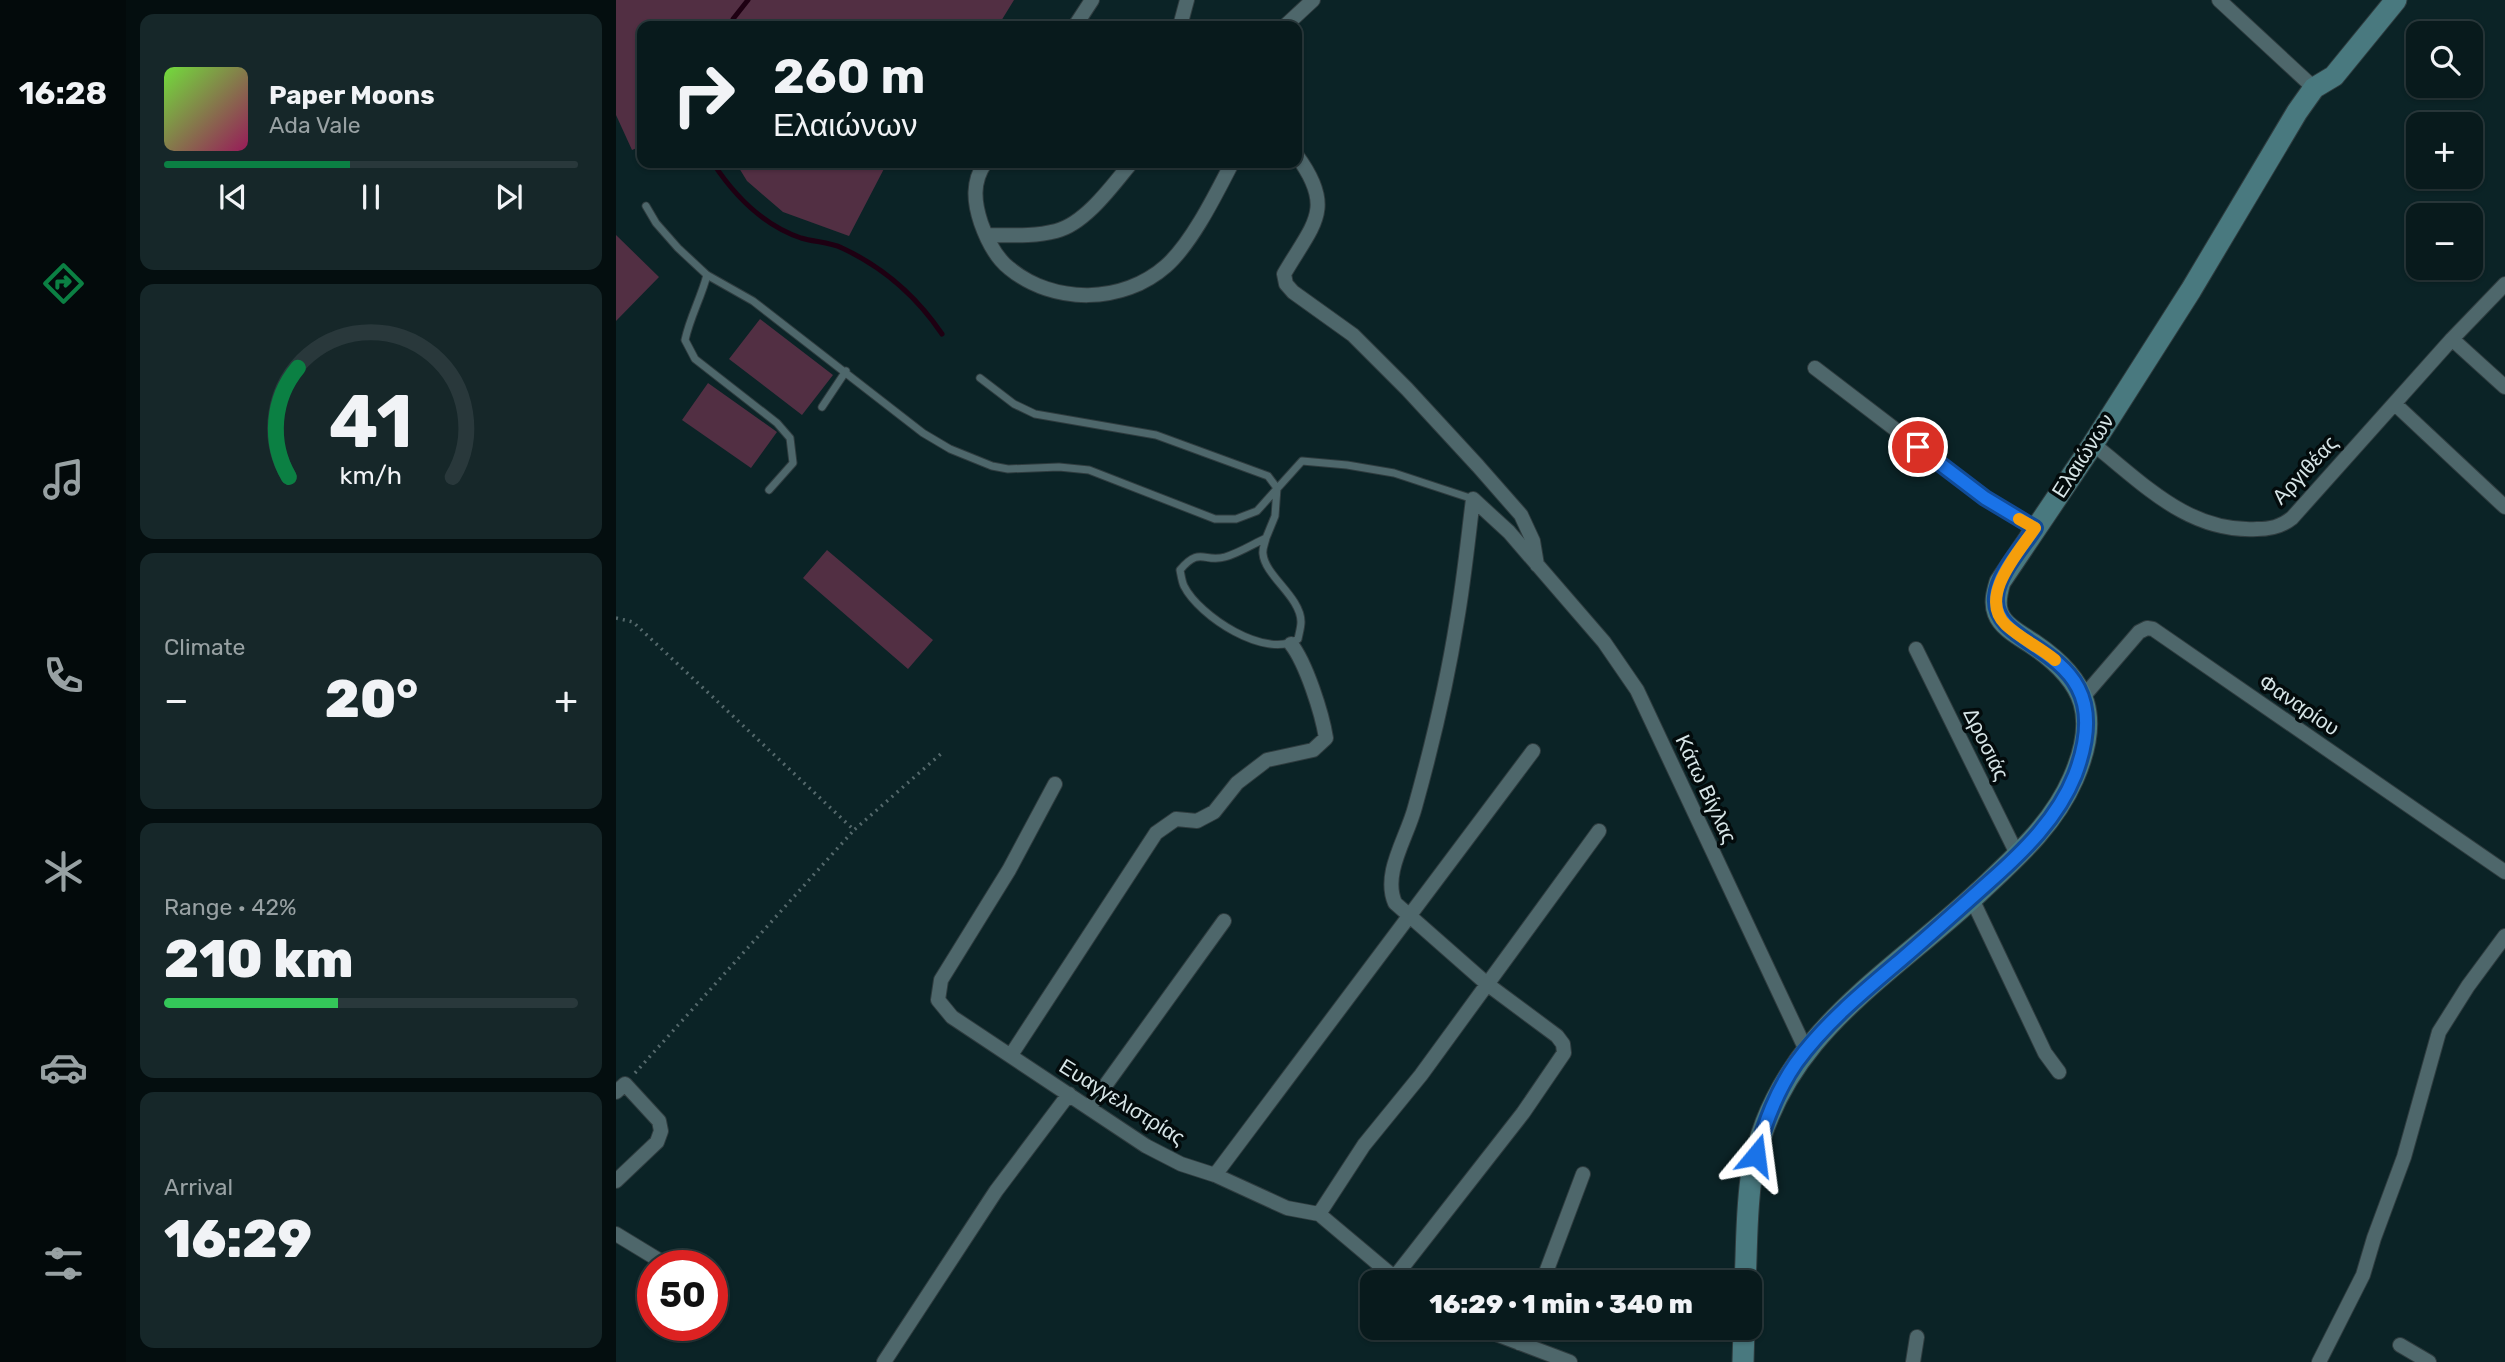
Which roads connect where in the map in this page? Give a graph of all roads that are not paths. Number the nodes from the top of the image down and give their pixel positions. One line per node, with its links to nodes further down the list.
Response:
1 (1092, 0): 6 (street)
2 (1187, 0): 7 (street)
3 (1313, 0): 8 (street)
4 (2219, 0): 9 (street)
5 (2396, 0): 9 (main road, Ελαιώνων)
6 (1078, 21)
7 (1181, 21)
8 (1290, 21)
9 (2314, 88): 25 (main road, Ελαιώνων)
10 (1302, 164): 32 (street)
11 (982, 168): 15 (street)
12 (1127, 168): 15 (street)
13 (1230, 168): 15 (street)
14 (646, 206): 16 (lane)
15 (986, 235)
16 (707, 275): 20 (lane); 27 (lane)
17 (2505, 284): 18 (street, Αργιθέας)
18 (2452, 339): 22 (street); 23 (street, Αργιθέας)
19 (1815, 368): 30 (street)
20 (846, 371): 24 (lane); 26 (lane)
21 (980, 378): 26 (lane)
22 (2505, 387)
23 (2395, 404): 25 (street, Αργιθέας); 29 (street)
24 (822, 407)
25 (2093, 444): 30 (main road, Ελαιώνων)
26 (1277, 488): 28 (lane); 31 (lane)
27 (769, 490)
28 (1474, 499): 32 (street, Κάτω Βίγλας); 42 (street)
29 (2505, 507)
30 (2035, 528): 35 (main road, Ελαιώνων)
31 (1266, 538): 33 (lane); 33 (lane)
32 (1538, 565): 46 (street, Κάτω Βίγλας)
33 (1291, 644): 47 (street)
34 (1916, 649): 39 (street, Δροσιάς)
35 (2083, 697): 39 (main road, Ελαιώνων); 40 (street, Φαναρίου)
36 (1533, 751): 42 (street)
37 (1055, 784): 47 (street, Ευαγγελιστρίας)
38 (1599, 831): 45 (street)
39 (2018, 856): 41 (main road, Ελαιώνων)
40 (2505, 872)
41 (1972, 899): 46 (main road, Ελαιώνων); 48 (street)
42 (1410, 917): 45 (street); 53 (street)
43 (1224, 921): 51 (street)
44 (2505, 936): 72 (street)
45 (1486, 984): 55 (street); 59 (street)
46 (1806, 1050): 61 (main road, Ελαιώνων)
47 (1011, 1055): 50 (street, Ευαγγελιστρίας)
48 (2059, 1072)
49 (620, 1088): 54 (street)
50 (1069, 1094): 51 (street, Ευαγγελιστρίας); 68 (street)
51 (1089, 1108): 53 (street, Ευαγγελιστρίας)
52 (1583, 1174): 60 (street)
53 (1215, 1175): 55 (street, Ευαγγελιστρίας)
54 (616, 1181)
55 (1319, 1214): 58 (street)
56 (616, 1234): 57 (street)
57 (642, 1250)
58 (1385, 1270)
59 (1405, 1270)
60 (1547, 1270)
61 (1746, 1270)
62 (1917, 1337): 71 (street)
63 (1511, 1340): 66 (street)
64 (1520, 1340): 66 (street)
65 (1744, 1340): 70 (main road)
66 (1519, 1343): 69 (street)
67 (2400, 1345): 73 (street)
68 (884, 1362)
69 (1570, 1362)
70 (1744, 1362)
71 (1913, 1362)
72 (2319, 1362)
73 (2429, 1362)

